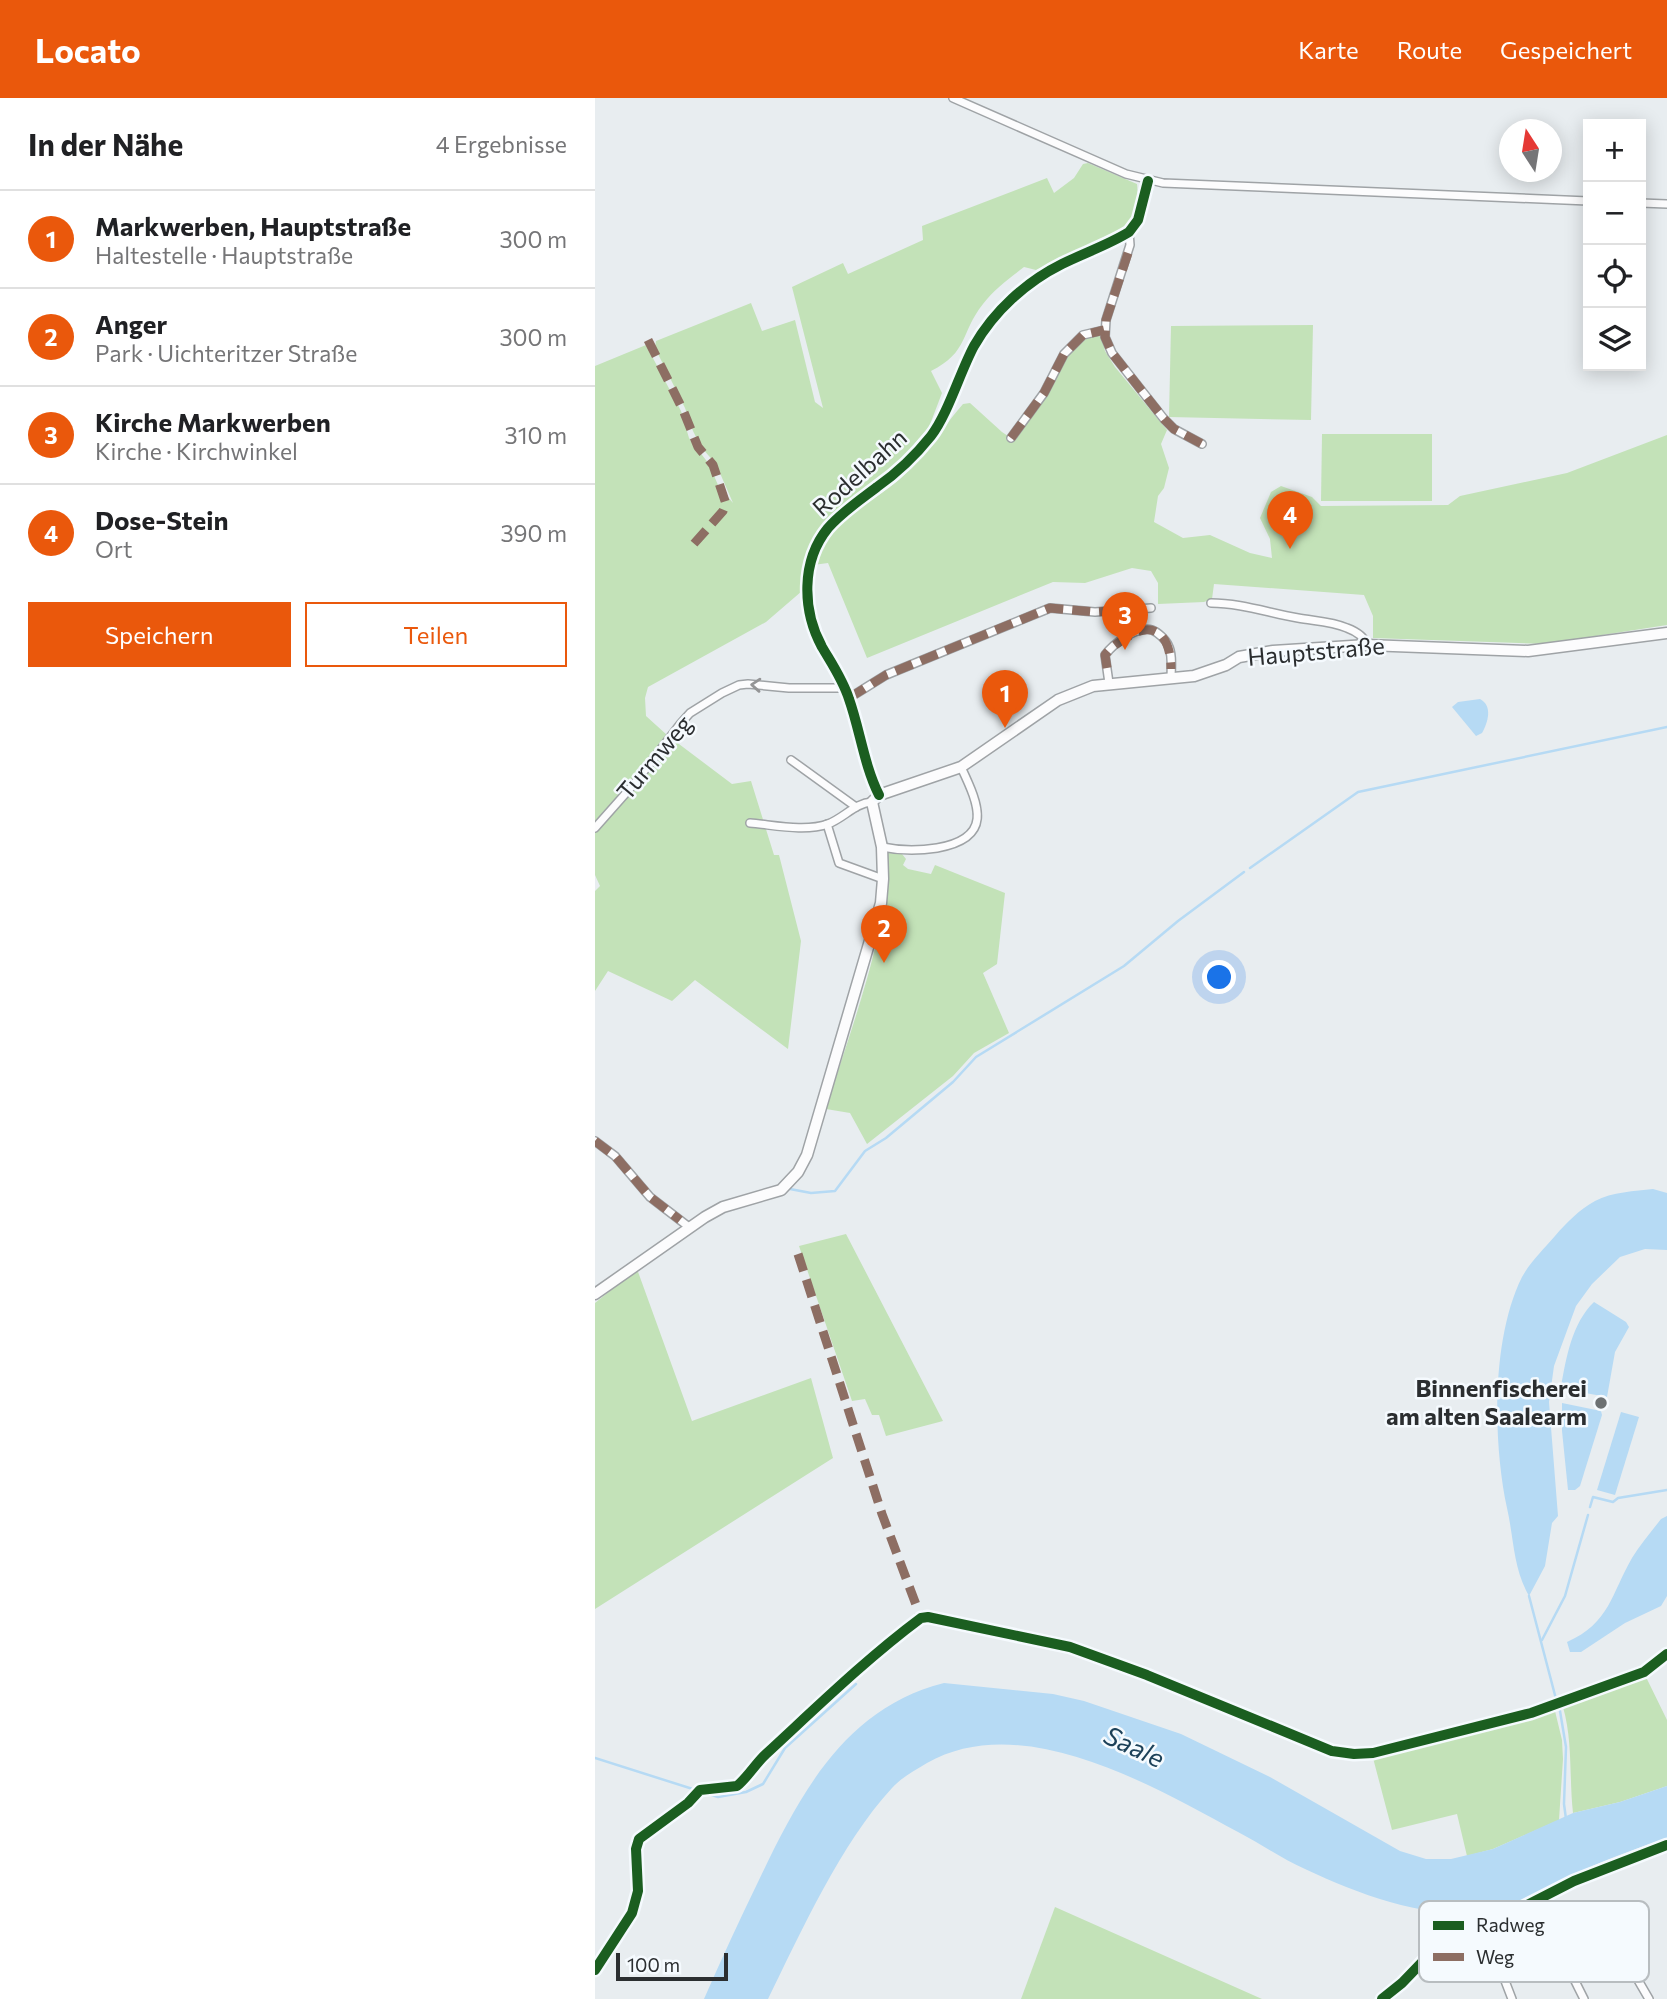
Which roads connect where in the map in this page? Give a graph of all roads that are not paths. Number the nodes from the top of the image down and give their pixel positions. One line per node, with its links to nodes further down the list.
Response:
1 (953, 98): 2 (street)
2 (1149, 181): 3 (street); 6 (street)
3 (1583, 201)
4 (1646, 203): 5 (street)
5 (1667, 204)
6 (1129, 232): 7 (street); 18 (street, Rodelbahn)
7 (1104, 330): 8 (street); 9 (street)
8 (1011, 438)
9 (1202, 444)
10 (1211, 603): 15 (street)
11 (1151, 608): 12 (street)
12 (1134, 610): 13 (street); 19 (street)
13 (1137, 631): 16 (street); 17 (street)
14 (1667, 633): 15 (main road, Hauptstraße)
15 (1367, 645): 16 (main road, Hauptstraße)
16 (1171, 679): 17 (main road, Hauptstraße)
17 (1109, 683): 21 (main road, Hauptstraße)
18 (845, 688): 19 (street, Rodelbahn); 26 (street, Turmweg, one-way to 26)
19 (849, 698): 22 (street, Rodelbahn)
20 (791, 760): 23 (street)
21 (961, 767): 22 (main road, Hauptstraße); 27 (street)
22 (876, 799): 23 (street); 27 (main road)
23 (856, 807): 25 (street)
24 (750, 823): 25 (street)
25 (827, 824): 28 (street)
26 (595, 828)
27 (882, 847): 28 (main road)
28 (883, 879): 30 (main road)
29 (595, 1141): 30 (street)
30 (689, 1227): 31 (main road)
31 (595, 1294)
32 (1667, 1845): 33 (street)
33 (1535, 1901)
34 (1419, 1965): 38 (street)
35 (1505, 1982): 39 (street)
36 (1576, 1982): 40 (street)
37 (1639, 1982): 41 (street)
38 (1383, 1999)
39 (1512, 1999)
40 (1584, 1999)
41 (1649, 1999)

